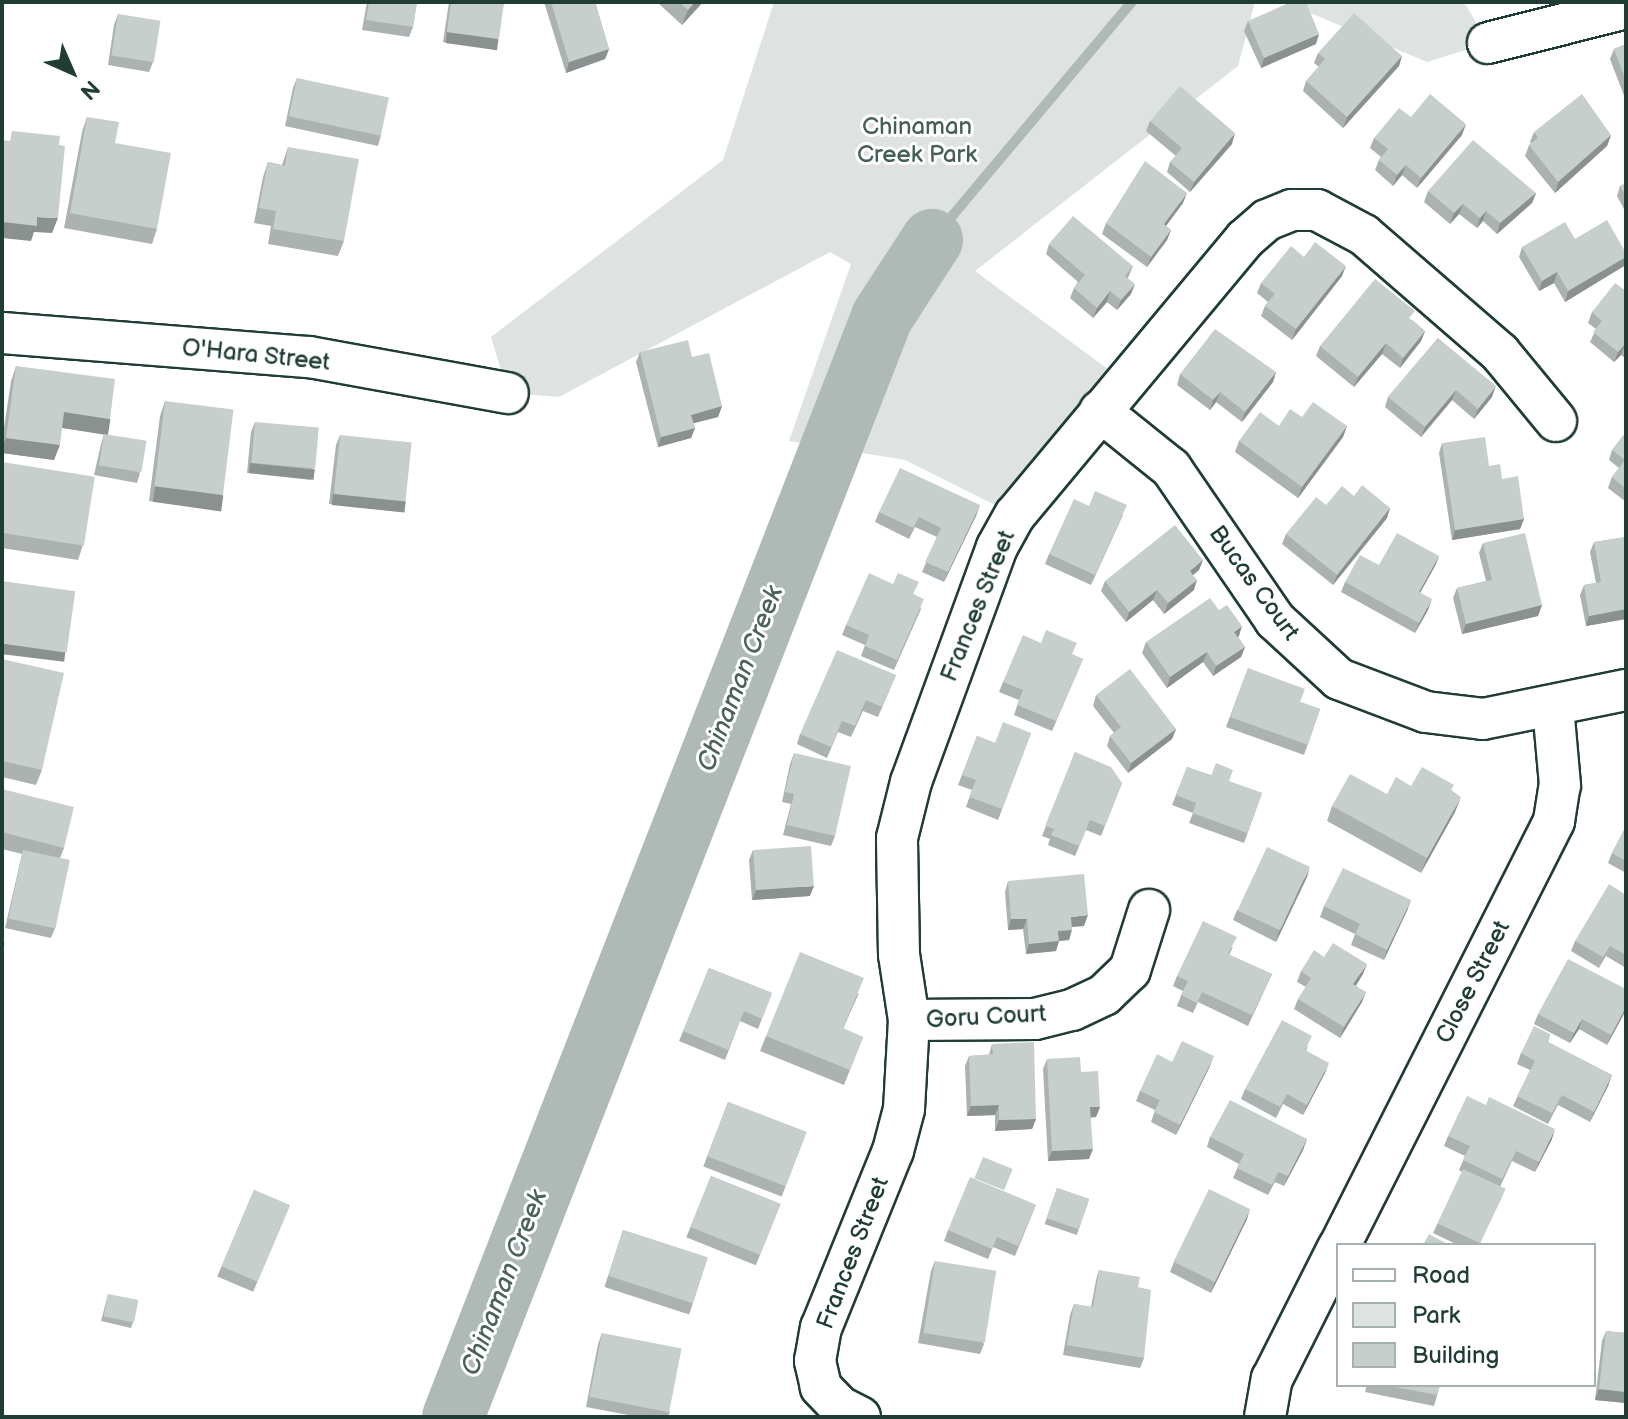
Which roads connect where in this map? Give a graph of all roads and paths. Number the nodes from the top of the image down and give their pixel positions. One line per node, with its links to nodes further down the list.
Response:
1 (1626, 8): 2 (street)
2 (1488, 43)
3 (2, 333): 4 (street, O'Hara Street)
4 (508, 393)
5 (1100, 411): 6 (street, Frances Street); 8 (street, Bucas Court); 10 (street, Frances Street)
6 (1556, 421)
7 (1626, 690): 8 (street, Bucas Court)
8 (1553, 707): 11 (street, Close Street)
9 (1149, 910): 10 (street, Goru Court)
10 (909, 1020): 13 (street, Frances Street)
11 (1341, 1243)
12 (1336, 1253): 14 (street, Close Street)
13 (860, 1417)
14 (1265, 1417)

